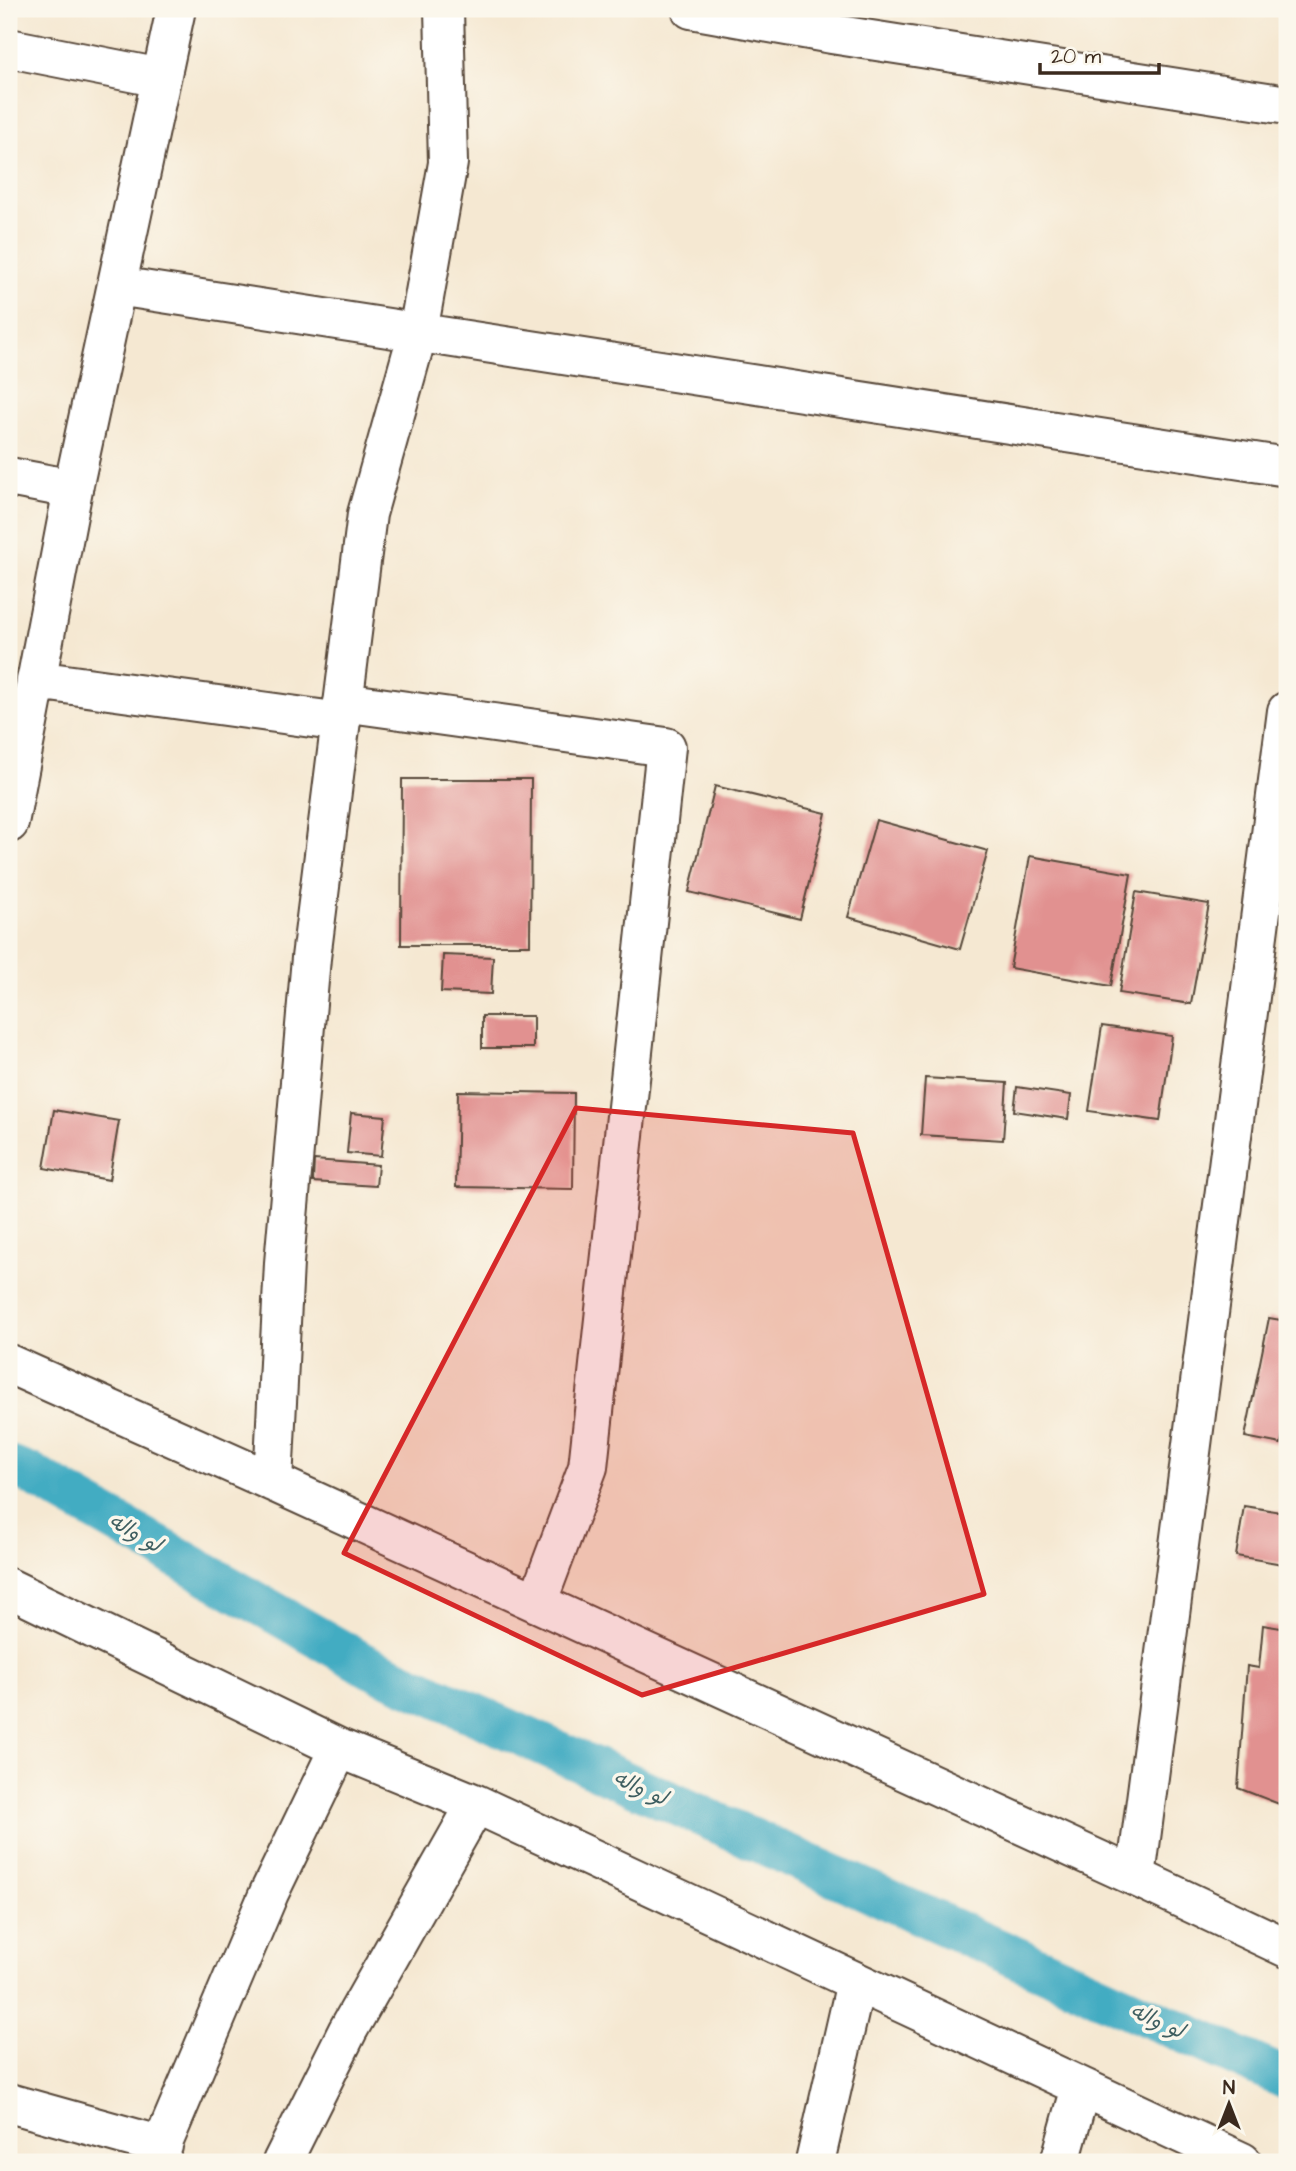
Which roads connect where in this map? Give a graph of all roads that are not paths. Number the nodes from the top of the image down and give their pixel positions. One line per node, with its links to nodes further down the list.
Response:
1 (176, 9): 6 (street)
2 (444, 9): 9 (street)
3 (691, 9): 4 (street)
4 (832, 21): 7 (street)
5 (9, 48): 6 (street)
6 (161, 78): 8 (street)
7 (1287, 105)
8 (117, 286): 9 (street); 12 (street)
9 (418, 332): 10 (street); 15 (street)
10 (1287, 467)
11 (9, 477): 12 (street)
12 (73, 489): 13 (street)
13 (36, 680): 15 (street); 16 (street)
14 (1287, 711): 23 (street)
15 (342, 712): 18 (street); 20 (street)
16 (9, 823)
17 (9, 1364): 18 (street)
18 (273, 1482): 20 (street)
19 (9, 1588): 21 (street)
20 (537, 1603): 23 (street)
21 (339, 1748): 22 (street); 28 (street)
22 (476, 1804): 25 (street); 29 (street)
23 (1136, 1877): 24 (street)
24 (1287, 1948)
25 (856, 1982): 26 (street); 30 (street)
26 (1081, 2087): 31 (street); 32 (street)
27 (9, 2103): 28 (street)
28 (159, 2154)
29 (282, 2162)
30 (815, 2162)
31 (1060, 2162)
32 (1242, 2162)

